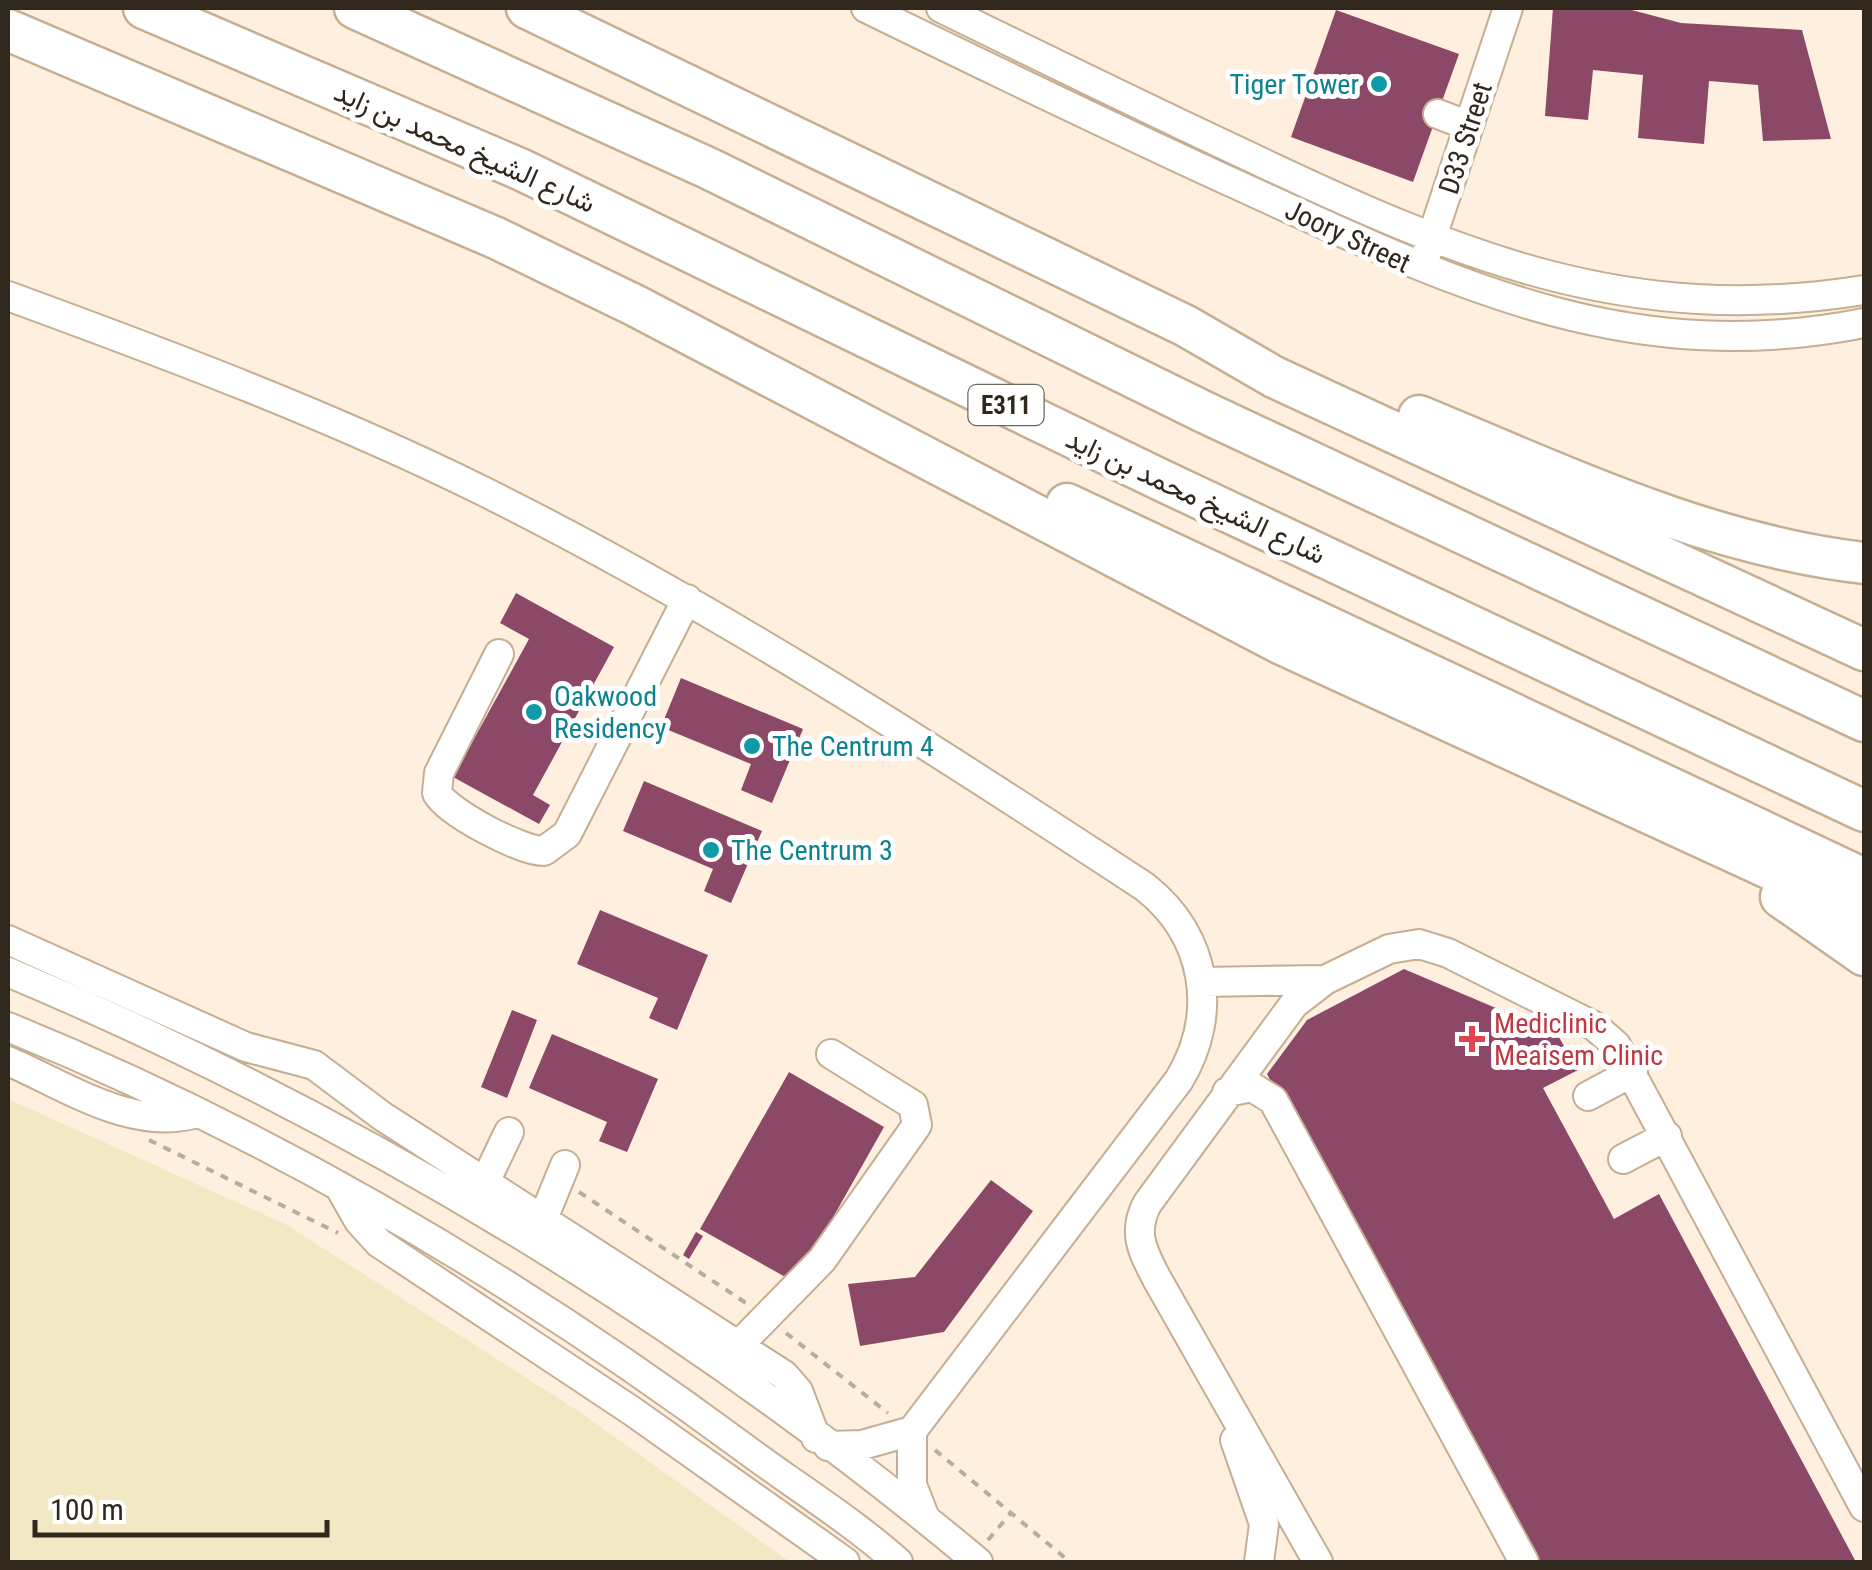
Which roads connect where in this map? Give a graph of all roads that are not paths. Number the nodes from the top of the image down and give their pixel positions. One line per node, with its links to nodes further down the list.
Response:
1 (144, 8): 23 (highway, شارع الشيخ محمد بن زايد / E311)
2 (355, 8): 21 (highway)
3 (527, 8): 15 (highway)
4 (866, 8): 11 (street, Joory Street)
5 (941, 8): 10 (street, Joory Street)
6 (1508, 8): 9 (street, D33 Street)
7 (14, 35): 16 (highway)
8 (1438, 114): 9 (street)
9 (1469, 126): 10 (street, D33 Street)
10 (1431, 240): 11 (street, D33 Street); 12 (street, Joory Street)
11 (1421, 269): 14 (street, Joory Street)
12 (1864, 290)
13 (8, 296): 18 (street)
14 (1864, 322)
15 (1186, 326): 17 (highway); 19 (highway)
16 (796, 392): 22 (highway); 25 (highway)
17 (1864, 563)
18 (687, 599): 20 (street); 24 (street)
19 (1864, 650)
20 (499, 654)
21 (1864, 721)
22 (1643, 808): 26 (highway); 28 (highway)
23 (1864, 811)
24 (1100, 862): 31 (street); 40 (street)
25 (1864, 879)
26 (1864, 912)
27 (8, 940): 45 (street)
28 (1864, 954)
29 (8, 972): 51 (street)
30 (1324, 980): 31 (street); 32 (street); 36 (street)
31 (1203, 991): 32 (street); 40 (street)
32 (1294, 1004): 37 (street)
33 (8, 1027): 39 (street)
34 (831, 1054): 48 (street)
35 (8, 1061): 39 (street)
36 (1633, 1072): 38 (street); 42 (street)
37 (1228, 1092): 49 (street); 59 (street)
38 (1588, 1096)
39 (197, 1114): 46 (street)
40 (1150, 1116): 50 (street)
41 (509, 1132): 45 (street)
42 (1667, 1136): 43 (street); 52 (street)
43 (1623, 1159)
44 (562, 1172): 47 (street)
45 (485, 1182): 47 (street)
46 (338, 1185): 55 (street); 56 (street)
47 (543, 1219): 48 (street)
48 (738, 1345): 51 (street)
49 (1214, 1378): 57 (street); 58 (street)
50 (912, 1432): 51 (street); 53 (street)
51 (822, 1442): 53 (street)
52 (1864, 1507)
53 (925, 1518): 54 (street)
54 (975, 1560)
55 (845, 1562)
56 (898, 1562)
57 (1259, 1562)
58 (1318, 1562)
59 (1524, 1562)

